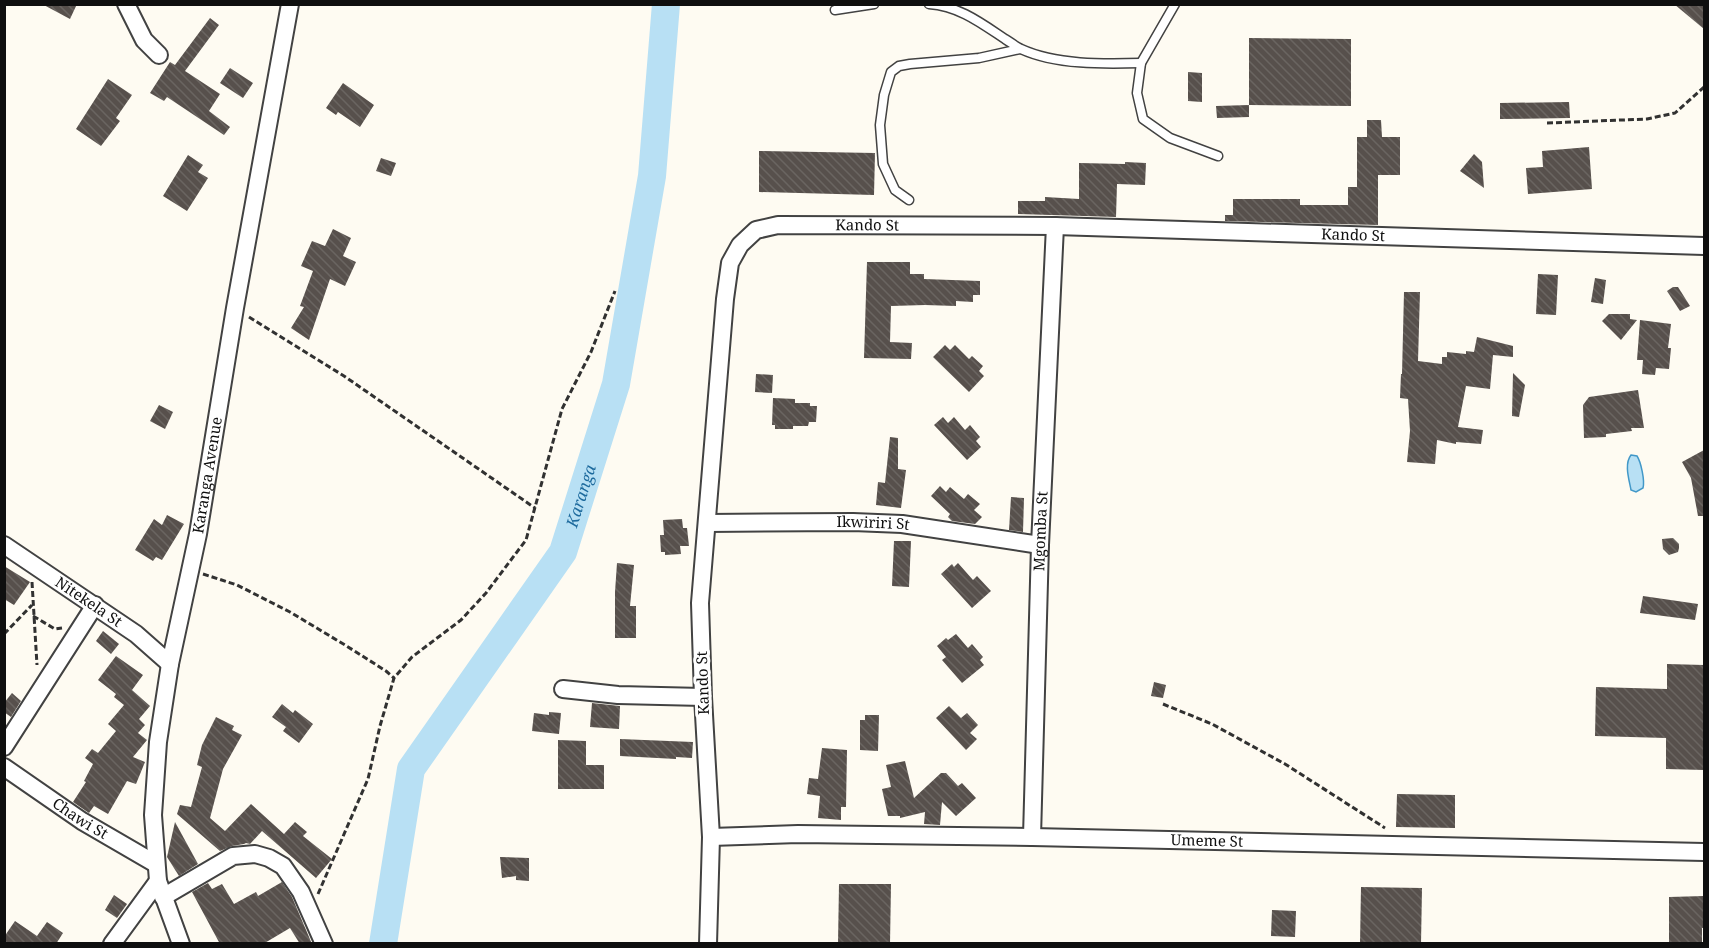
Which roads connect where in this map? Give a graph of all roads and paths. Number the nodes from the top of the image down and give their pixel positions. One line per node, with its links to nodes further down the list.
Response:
1 (126, 4): 8 (street)
2 (290, 4): 17 (street, Karanga Avenue)
3 (874, 4): 6 (lane)
4 (929, 4): 7 (lane)
5 (1174, 4): 9 (lane)
6 (835, 10)
7 (1020, 49): 9 (lane); 13 (lane)
8 (159, 55)
9 (1141, 63): 12 (lane)
10 (1704, 87): 11 (path)
11 (1547, 123)
12 (1218, 156)
13 (909, 200)
14 (1055, 226): 15 (street, Kando St); 19 (street, Kando St); 21 (street, Mgomba St)
15 (1704, 246)
16 (615, 291): 18 (path)
17 (235, 308): 18 (path); 23 (street, Karanga Avenue)
18 (535, 508): 30 (path)
19 (707, 523): 21 (street, Ikwiriri St); 33 (street, Kando St)
20 (4, 544): 22 (street, Nitekela St)
21 (1040, 545): 38 (street, Mgomba St)
22 (31, 562): 24 (path); 25 (street, Nitekela St)
23 (190, 570): 29 (street, Karanga Avenue); 30 (path)
24 (32, 604): 26 (path); 28 (path)
25 (95, 605): 27 (street); 29 (street, Nitekela St)
26 (33, 616): 27 (path); 32 (path)
27 (81, 627): 32 (street)
28 (4, 634)
29 (170, 664): 41 (street, Karanga Avenue)
30 (394, 678): 43 (path)
31 (563, 689): 33 (street)
32 (40, 692): 35 (street)
33 (703, 697): 37 (street, Kando St)
34 (1163, 704): 39 (path)
35 (4, 747)
36 (4, 768): 41 (street, Chawi St)
37 (711, 837): 38 (street, Umeme St); 47 (street, Kando St)
38 (1032, 837): 39 (street, Umeme St)
39 (1409, 845): 40 (street, Umeme St)
40 (1704, 852)
41 (156, 864): 42 (street, Karanga Avenue)
42 (160, 889): 43 (street); 44 (street); 45 (street, Karanga Avenue)
43 (310, 912): 46 (street)
44 (112, 944)
45 (181, 944)
46 (324, 944)
47 (708, 944)

